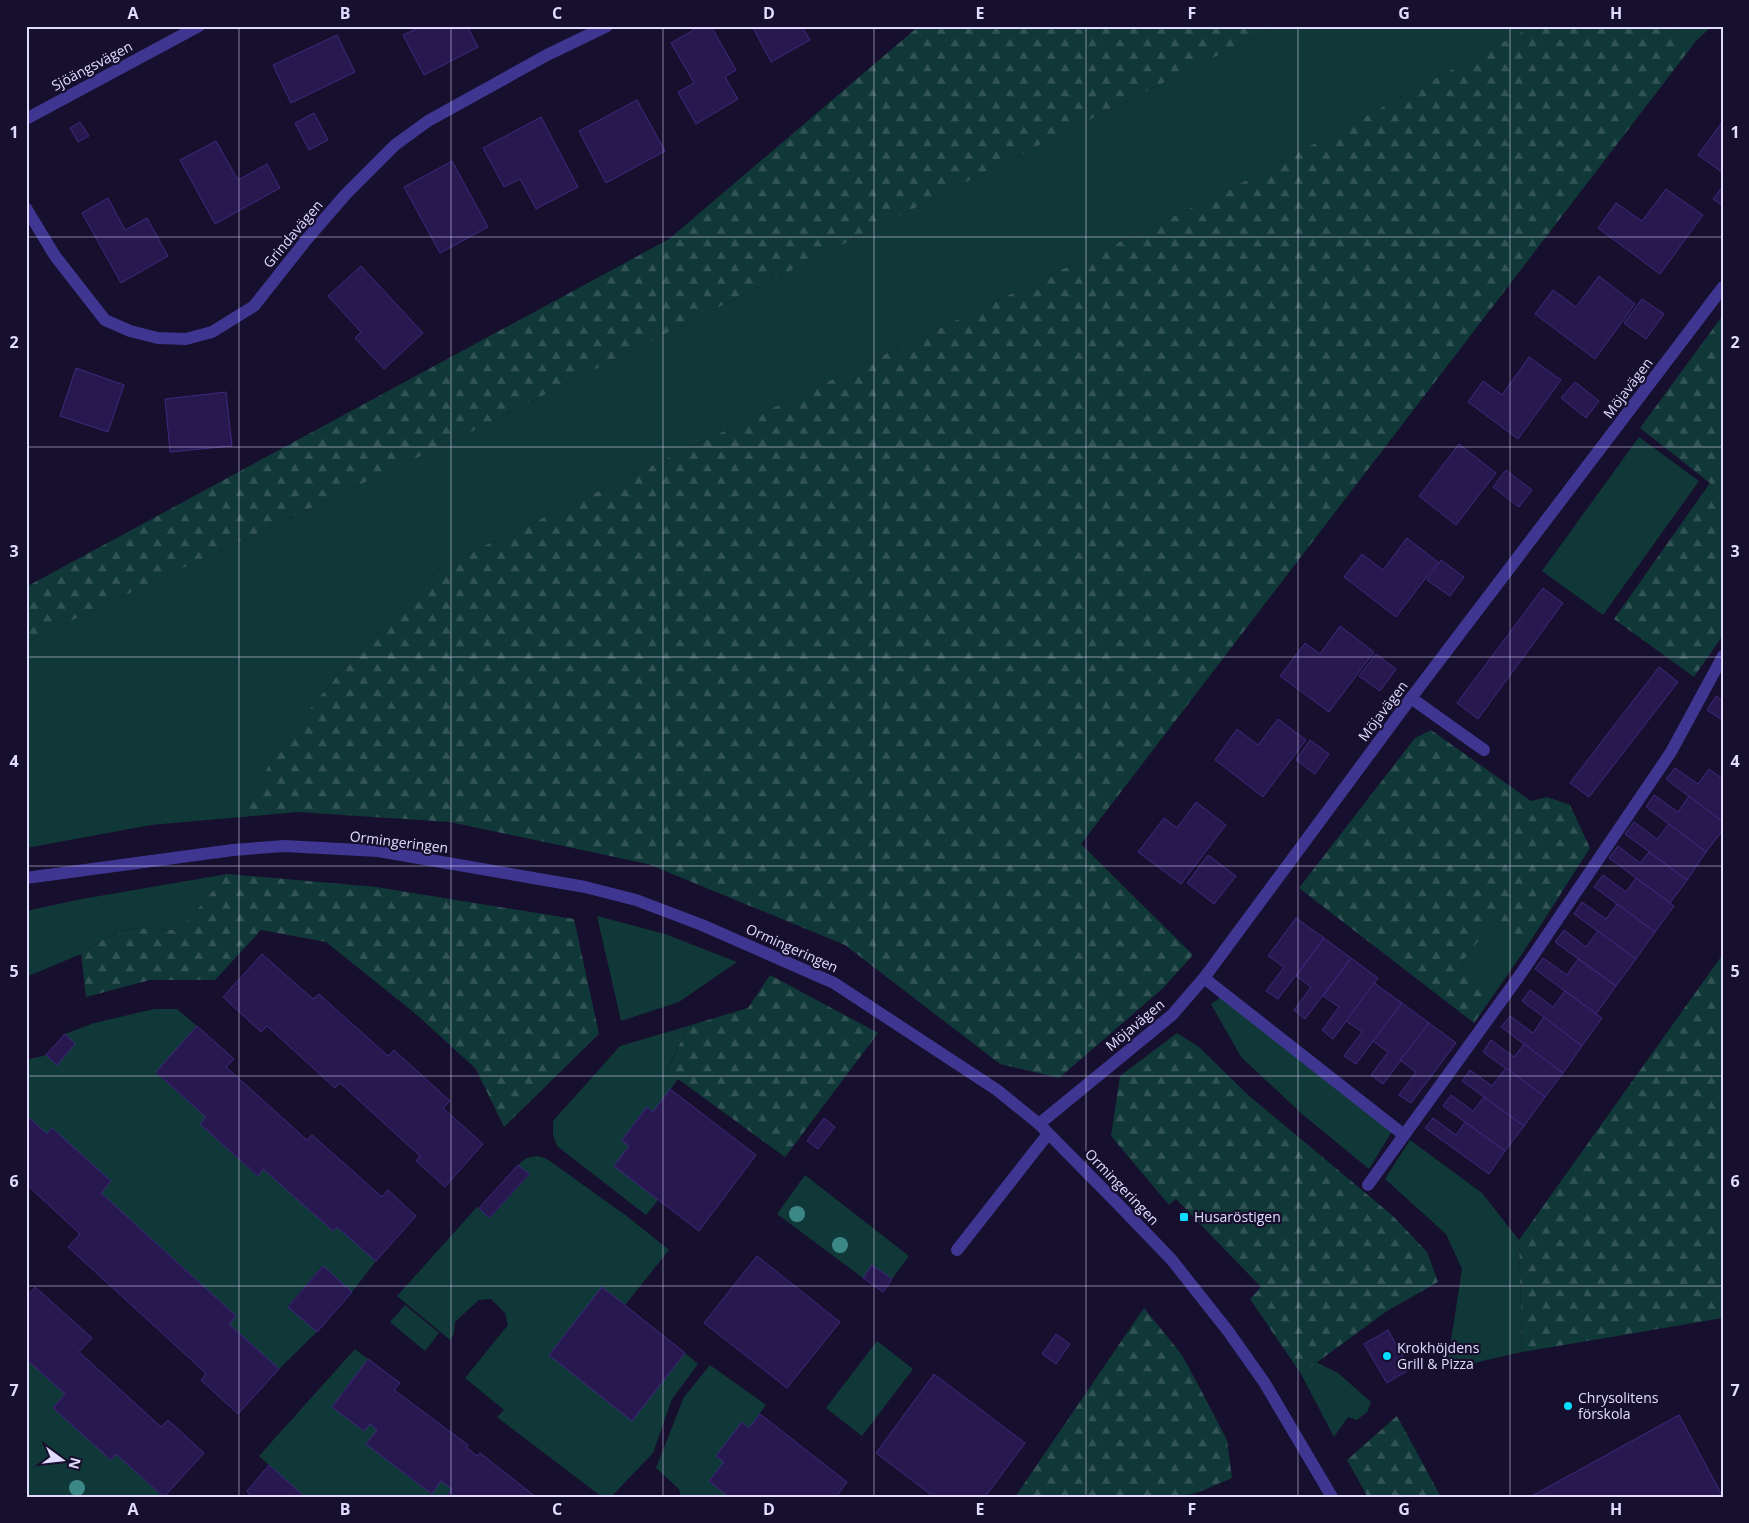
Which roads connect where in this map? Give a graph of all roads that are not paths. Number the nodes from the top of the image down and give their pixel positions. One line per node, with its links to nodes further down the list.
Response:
1 (199, 26): 3 (street, Sjöängsvägen)
2 (606, 26): 4 (street, Grindavägen)
3 (26, 119)
4 (26, 208)
5 (1723, 287): 7 (street, Möjavägen)
6 (1723, 656): 13 (street)
7 (1411, 698): 8 (street); 10 (street, Möjavägen)
8 (1484, 750)
9 (26, 878): 11 (street, Ormingeringen)
10 (1204, 978): 11 (street, Möjavägen); 13 (street)
11 (1039, 1124): 12 (street, Ormingeringen)
12 (1048, 1134): 15 (street); 16 (street, Ormingeringen)
13 (1404, 1134): 14 (street)
14 (1368, 1185)
15 (957, 1250)
16 (1332, 1497)

